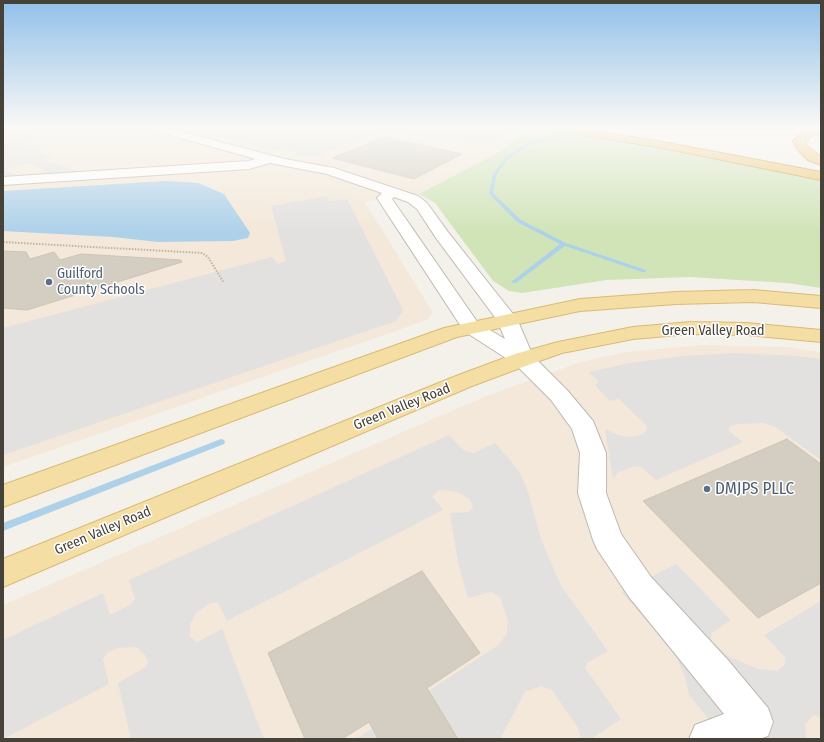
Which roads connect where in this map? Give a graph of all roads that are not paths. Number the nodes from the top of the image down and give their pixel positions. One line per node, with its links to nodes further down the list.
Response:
1 (257, 163): 5 (lane)
2 (283, 163): 6 (lane)
3 (753, 163): 4 (highway)
4 (821, 176)
5 (3, 181)
6 (392, 192): 8 (lane); 9 (lane)
7 (821, 302): 8 (main road)
8 (507, 319): 9 (main road); 11 (lane)
9 (471, 327): 11 (lane); 12 (main road)
10 (821, 336): 11 (main road, Green Valley Road)
11 (523, 359): 13 (main road, Green Valley Road); 14 (lane)
12 (3, 496)
13 (3, 573)
14 (709, 739)

